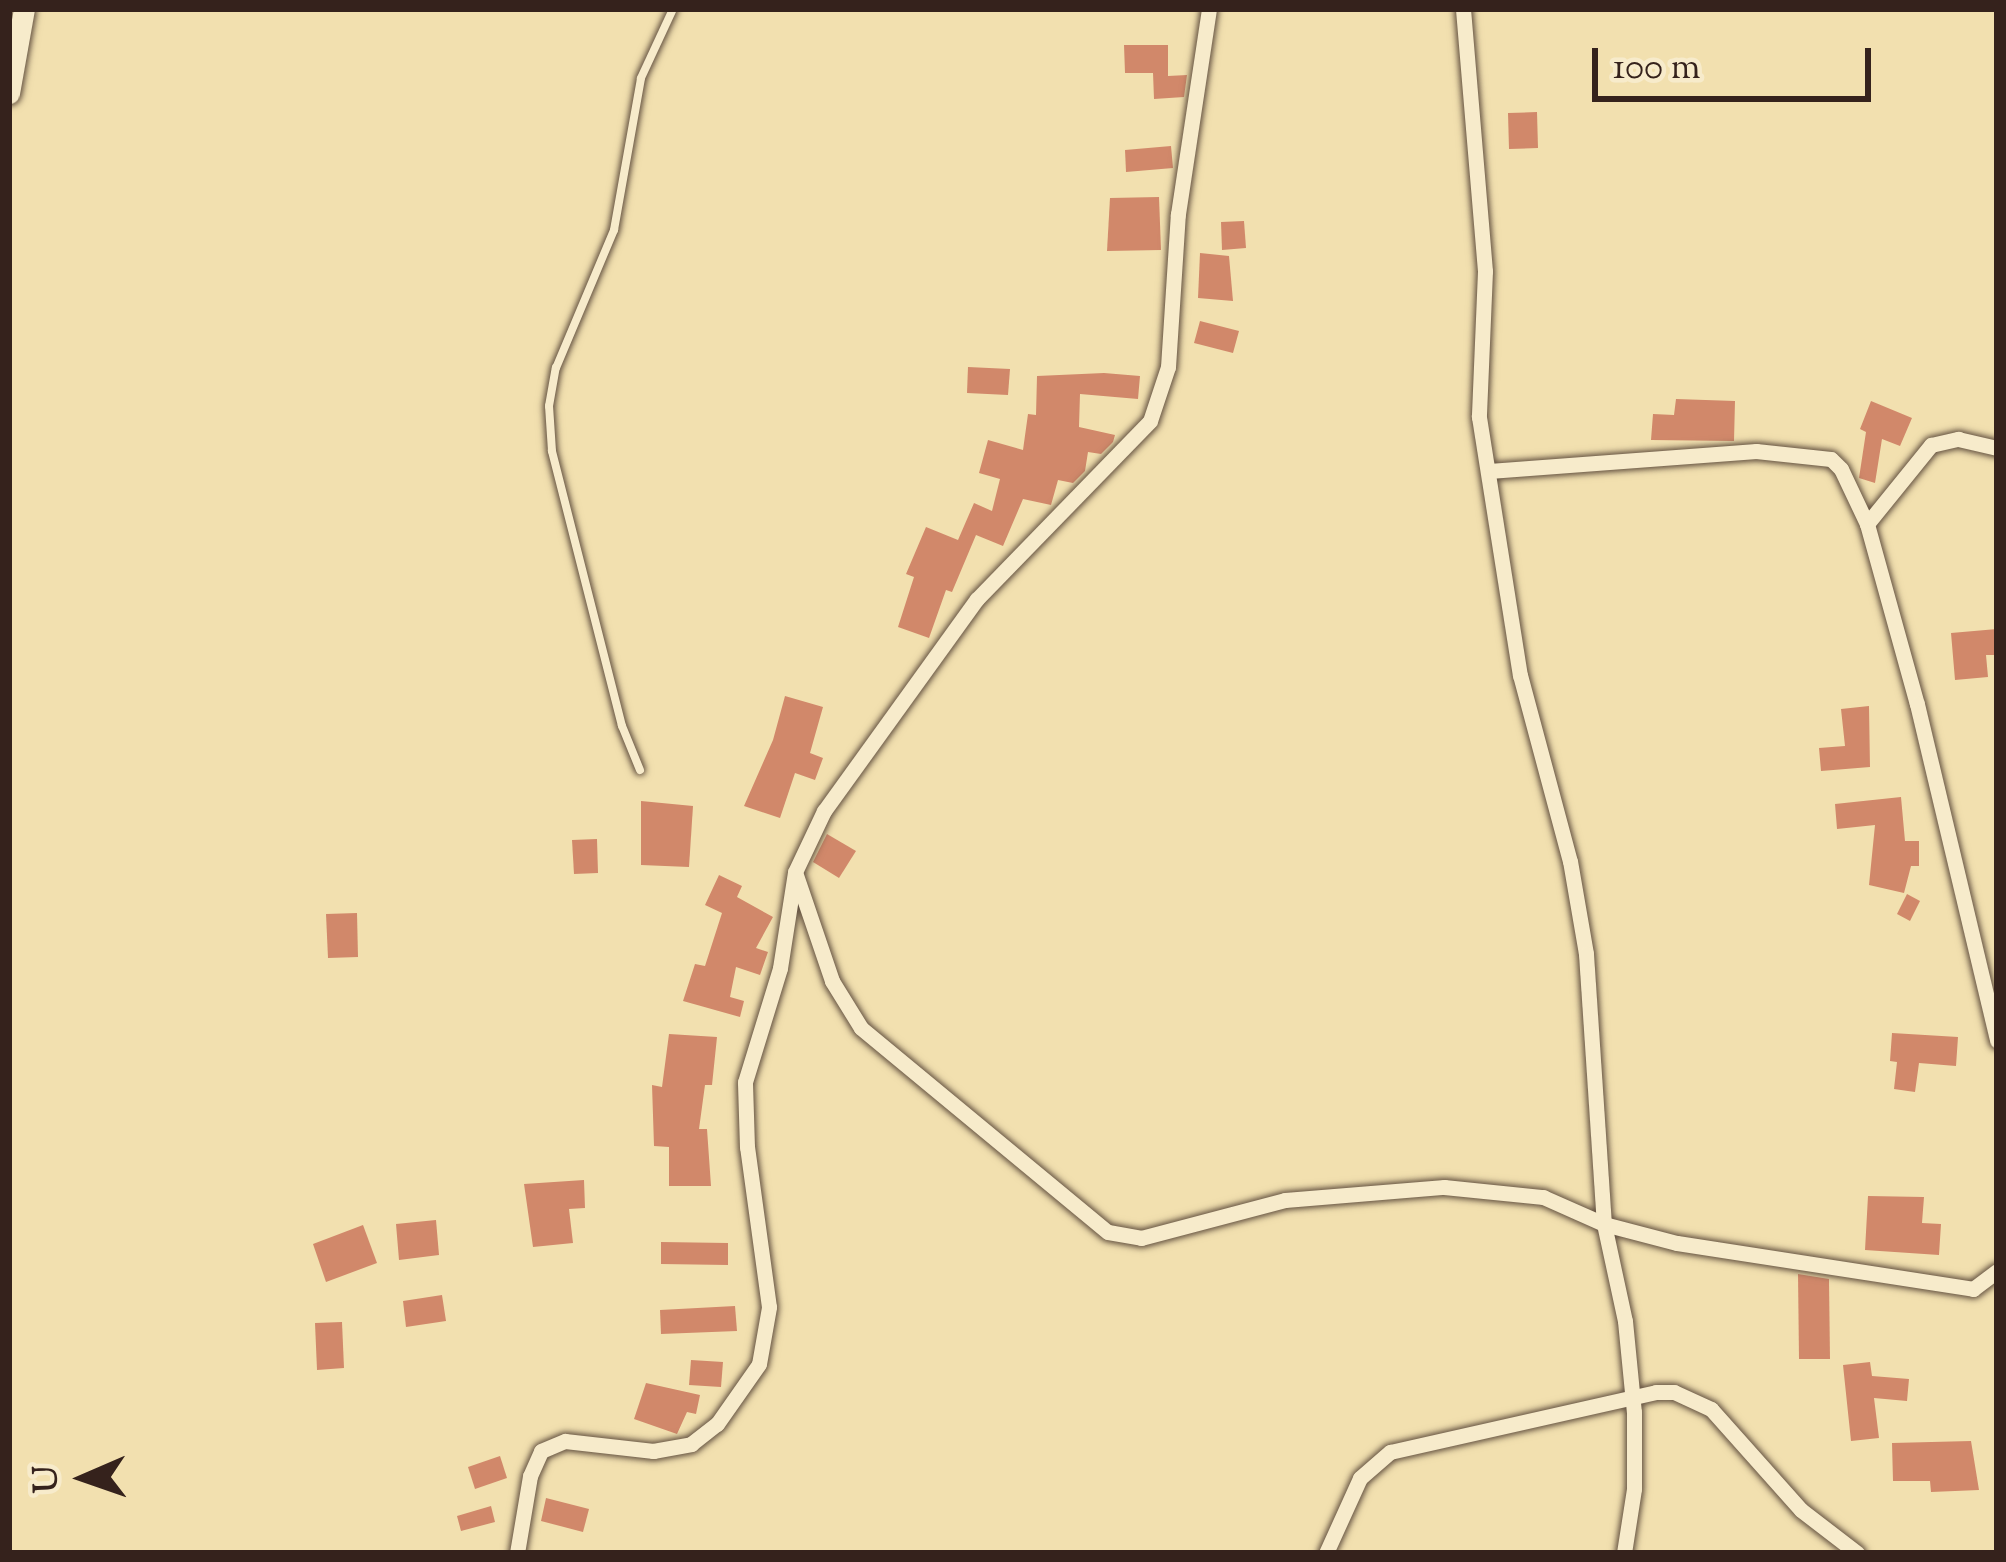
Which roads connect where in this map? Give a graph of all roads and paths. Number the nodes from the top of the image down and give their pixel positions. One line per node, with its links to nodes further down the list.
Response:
1 (24, 9): 5 (main road)
2 (673, 9): 9 (lane)
3 (1209, 9): 10 (street)
4 (1463, 9): 7 (street)
5 (9, 93)
6 (1997, 448): 8 (street)
7 (1489, 471): 8 (street); 12 (street)
8 (1867, 524): 11 (street)
9 (640, 770)
10 (795, 872): 12 (street); 15 (street)
11 (1997, 1041)
12 (1604, 1224): 13 (street); 14 (street)
13 (1997, 1271)
14 (1633, 1396): 16 (street); 17 (street); 18 (street)
15 (517, 1553)
16 (1326, 1553)
17 (1624, 1553)
18 (1857, 1553)

